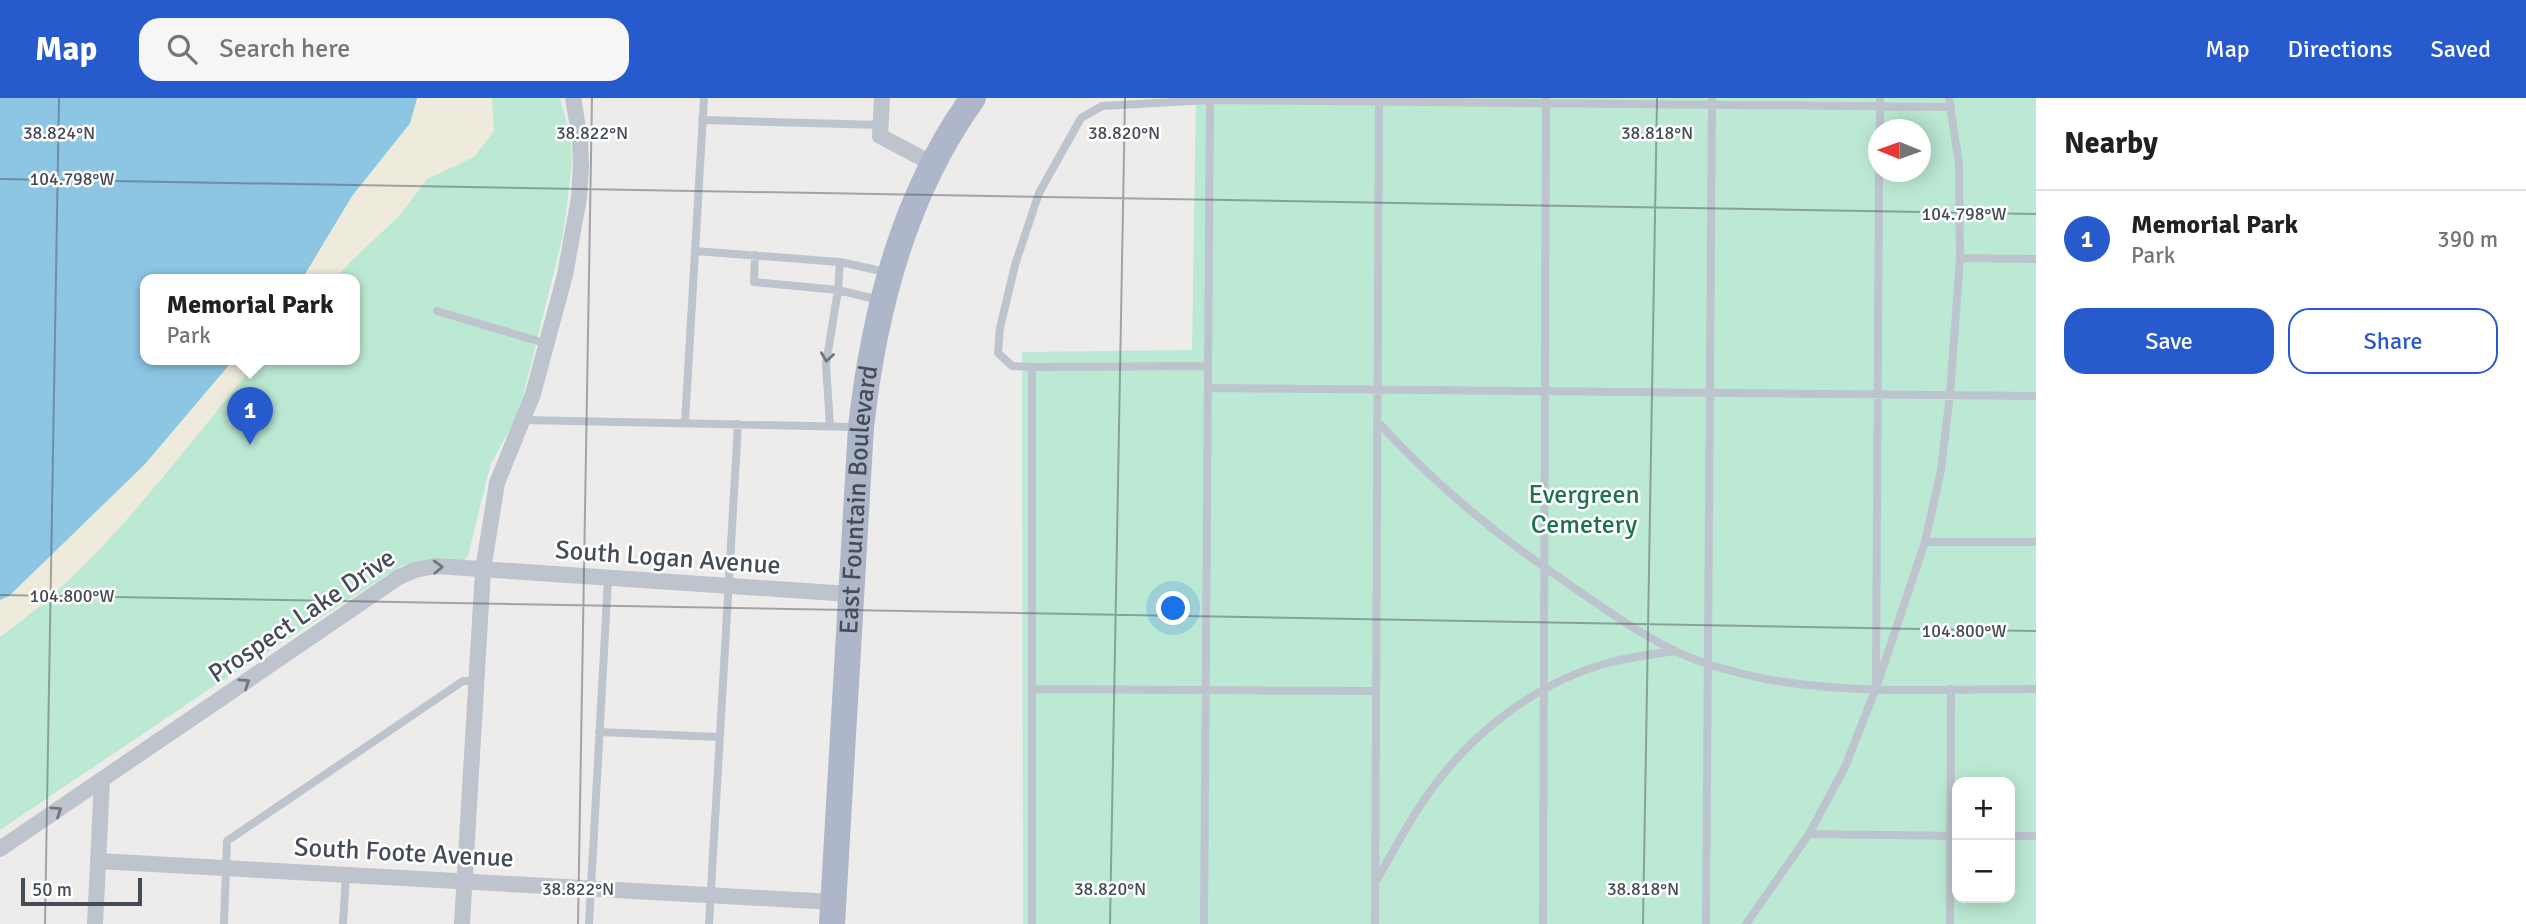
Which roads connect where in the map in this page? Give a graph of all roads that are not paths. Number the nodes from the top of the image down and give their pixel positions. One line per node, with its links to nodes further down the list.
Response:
1 (573, 98): 24 (street)
2 (704, 98): 11 (lane)
3 (882, 98): 12 (street)
4 (972, 98): 13 (main road, East Fountain Boulevard)
5 (1210, 99): 6 (lane); 25 (lane); 26 (lane)
6 (1379, 100): 7 (lane); 28 (lane)
7 (1546, 101): 8 (lane); 29 (lane)
8 (1712, 102): 9 (lane); 30 (lane)
9 (1880, 102): 10 (lane)
10 (1950, 103): 17 (lane)
11 (702, 120): 12 (lane); 15 (lane)
12 (881, 125): 13 (street)
13 (933, 164): 20 (main road, East Fountain Boulevard)
14 (1879, 182): 31 (lane)
15 (695, 251): 16 (lane); 36 (lane)
16 (755, 255): 19 (lane); 21 (lane)
17 (1961, 258): 18 (lane); 32 (lane)
18 (2036, 259)
19 (840, 262): 20 (lane); 21 (lane)
20 (890, 272): 22 (main road, East Fountain Boulevard)
21 (838, 290): 22 (lane); 38 (lane, one-way to 38)
22 (882, 301): 39 (main road, East Fountain Boulevard)
23 (437, 311): 24 (lane)
24 (548, 344): 34 (street)
25 (1208, 366): 26 (lane); 27 (lane)
26 (1032, 367): 51 (lane)
27 (1208, 388): 28 (lane); 55 (lane)
28 (1378, 390): 29 (lane); 35 (lane)
29 (1545, 391): 30 (lane); 42 (lane)
30 (1711, 394): 31 (lane); 48 (lane)
31 (1877, 394): 32 (lane); 50 (lane)
32 (1950, 394): 33 (lane); 40 (lane)
33 (2036, 396)
34 (523, 420): 36 (lane); 43 (street)
35 (1378, 422): 42 (lane); 56 (lane)
36 (685, 423): 37 (lane)
37 (738, 424): 38 (lane); 45 (lane)
38 (830, 426): 39 (lane)
39 (860, 427): 46 (main road, East Fountain Boulevard)
40 (1925, 542): 41 (lane); 50 (lane)
41 (2036, 542)
42 (1544, 567): 47 (lane); 52 (lane)
43 (483, 570): 44 (street, South Logan Avenue); 49 (street); 60 (street, Prospect Lake Drive, one-way to 43)
44 (608, 579): 45 (street, South Logan Avenue); 57 (lane)
45 (728, 587): 46 (street, South Logan Avenue); 58 (lane)
46 (850, 594): 74 (main road, East Fountain Boulevard)
47 (1676, 651): 48 (lane); 52 (lane)
48 (1710, 663): 50 (lane); 85 (lane)
49 (476, 681): 68 (lane); 70 (street)
50 (1876, 688): 53 (lane); 61 (lane)
51 (1032, 689): 55 (lane); 81 (lane)
52 (1544, 689): 71 (lane); 84 (lane)
53 (1951, 689): 54 (lane); 59 (lane)
54 (2036, 689)
55 (1206, 690): 56 (lane); 82 (lane)
56 (1376, 691): 71 (lane)
57 (599, 732): 58 (lane); 72 (lane)
58 (719, 737): 73 (lane)
59 (1953, 777)
60 (102, 781): 66 (street, Prospect Lake Drive, one-way to 60); 67 (street)
61 (1809, 834): 62 (lane); 86 (lane)
62 (1952, 836)
63 (2015, 836): 64 (lane)
64 (2036, 836)
65 (1954, 840): 87 (lane)
66 (0, 849)
67 (98, 861): 68 (street, South Foote Avenue); 75 (street)
68 (227, 868): 69 (street, South Foote Avenue); 76 (lane)
69 (346, 875): 70 (street, South Foote Avenue); 77 (lane)
70 (465, 881): 72 (street, South Foote Avenue); 78 (street)
71 (1375, 883): 83 (lane)
72 (591, 888): 73 (street, South Foote Avenue); 79 (lane)
73 (710, 895): 74 (street, South Foote Avenue); 80 (lane)
74 (832, 913)
75 (95, 924)
76 (223, 924)
77 (343, 924)
78 (462, 924)
79 (589, 924)
80 (709, 924)
81 (1032, 924)
82 (1205, 924)
83 (1375, 924)
84 (1543, 924)
85 (1706, 924)
86 (1746, 924)
87 (1950, 924)

